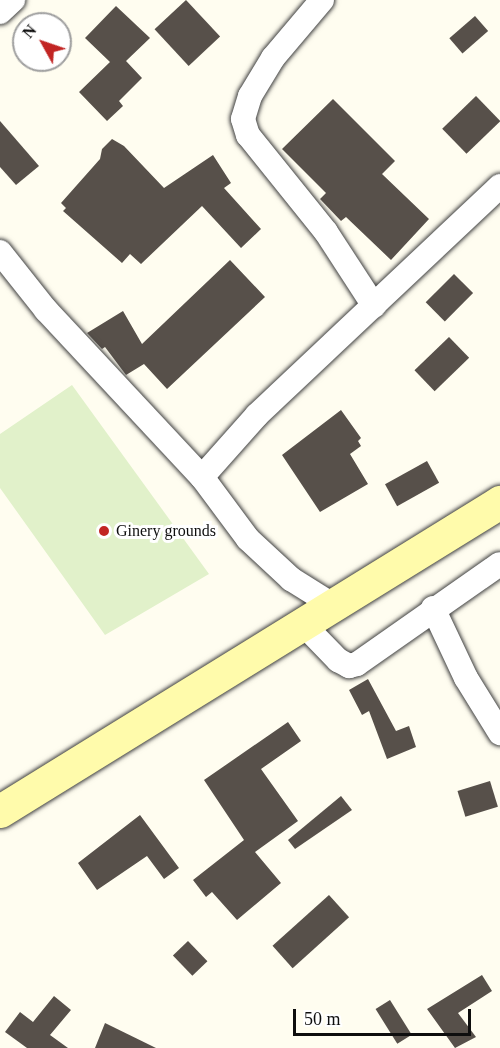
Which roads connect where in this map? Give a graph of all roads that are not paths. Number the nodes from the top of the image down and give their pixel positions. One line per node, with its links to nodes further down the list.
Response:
1 (12, 0): 3 (street)
2 (322, 0): 6 (street)
3 (0, 12)
4 (500, 186): 6 (street)
5 (0, 252): 7 (street)
6 (374, 306): 7 (street)
7 (202, 477): 10 (street)
8 (500, 502): 10 (main road)
9 (500, 564): 11 (street)
10 (331, 604): 12 (main road)
11 (433, 608): 12 (street); 13 (street)
12 (302, 623): 14 (main road)
13 (500, 733)
14 (0, 811)

